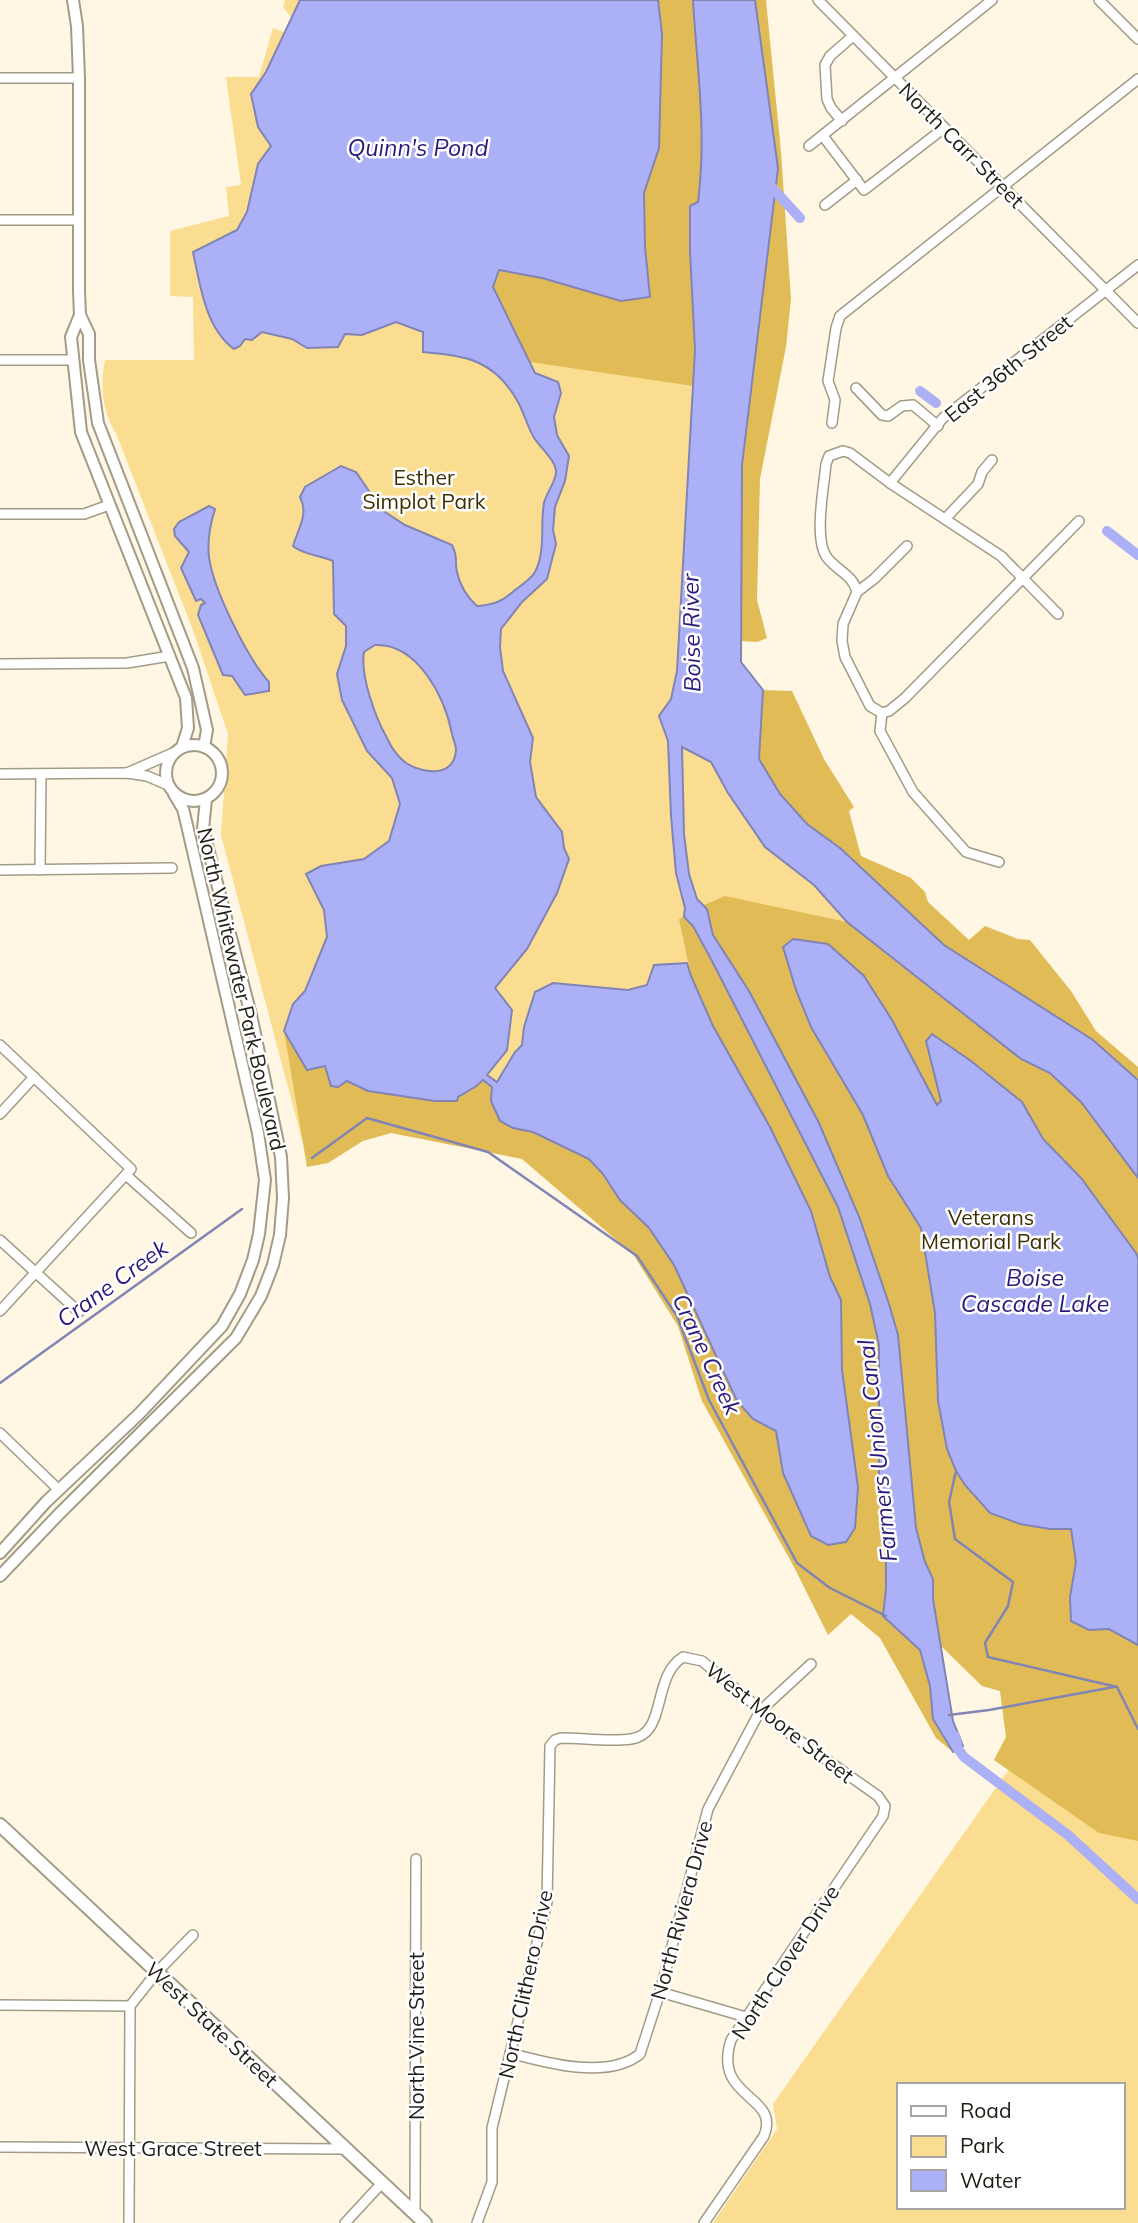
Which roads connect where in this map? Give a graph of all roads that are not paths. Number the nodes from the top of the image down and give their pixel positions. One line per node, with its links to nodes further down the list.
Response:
1 (73, 0): 8 (street)
2 (818, 0): 5 (street, North Carr Street)
3 (992, 0): 9 (street)
4 (1099, 0): 6 (street)
5 (853, 36): 9 (street, North Carr Street); 11 (street)
6 (1138, 39)
7 (0, 78): 8 (street)
8 (79, 78): 19 (street)
9 (895, 78): 11 (street); 12 (street, North Carr Street)
10 (1138, 79): 16 (street)
11 (842, 121): 13 (street)
12 (944, 128): 15 (street); 16 (street, North Carr Street)
13 (823, 136): 14 (street); 15 (street)
14 (809, 146)
15 (857, 180): 17 (street)
16 (1003, 188): 21 (street, North Carr Street); 27 (street)
17 (825, 205)
18 (0, 220): 19 (street)
19 (79, 220): 22 (street)
20 (1138, 265): 21 (street, East 36th Street)
21 (1106, 290): 23 (street, North Carr Street); 28 (street, East 36th Street)
22 (80, 315): 25 (street); 42 (street)
23 (1138, 323)
24 (0, 360): 25 (street)
25 (72, 360): 31 (street)
26 (856, 388): 28 (street)
27 (832, 423)
28 (938, 426): 30 (street, East 36th Street)
29 (992, 460): 33 (street)
30 (890, 483): 33 (street); 37 (street)
31 (109, 505): 32 (street); 39 (street)
32 (0, 514)
33 (945, 519): 36 (street)
34 (1079, 521): 36 (street)
35 (908, 546): 37 (street)
36 (1022, 577): 38 (street); 41 (street)
37 (857, 592): 41 (street)
38 (1058, 614)
39 (170, 656): 40 (street); 43 (street)
40 (0, 664)
41 (882, 713): 49 (street)
42 (204, 747): 43 (street); 48 (street)
43 (178, 750): 44 (street); 47 (street)
44 (127, 773): 46 (street); 47 (street)
45 (0, 774): 46 (street)
46 (41, 774): 52 (street)
47 (171, 789): 48 (street); 63 (street, North Whitewater Park Boulevard)
48 (205, 799): 65 (street, North Whitewater Park Boulevard)
49 (999, 862)
50 (172, 868): 52 (street)
51 (0, 870): 52 (street)
52 (40, 870)
53 (0, 1045): 54 (street)
54 (34, 1077): 55 (street); 56 (street)
55 (0, 1114)
56 (129, 1172): 57 (street); 59 (street)
57 (191, 1233)
58 (0, 1240): 59 (street)
59 (35, 1273): 60 (street); 61 (street)
60 (0, 1311)
61 (79, 1312)
62 (0, 1433): 63 (street)
63 (60, 1490): 64 (street, North Whitewater Park Boulevard)
64 (0, 1553)
65 (0, 1576)
66 (811, 1664): 67 (street, North Riviera Drive)
67 (760, 1711): 68 (street, West Moore Street); 69 (street, West Moore Street); 74 (street, North Riviera Drive)
68 (552, 1742): 78 (street, North Clithero Drive)
69 (885, 1806): 77 (street, North Clover Drive)
70 (0, 1825): 73 (main road, West State Street)
71 (416, 1859): 83 (street, North Vine Street)
72 (193, 1935): 73 (street)
73 (157, 1972): 76 (street); 81 (main road, West State Street)
74 (660, 1992): 77 (street); 78 (street, North Riviera Drive)
75 (0, 2005): 76 (street)
76 (130, 2006): 80 (street)
77 (746, 2017): 87 (street, North Clover Drive)
78 (510, 2053): 86 (street, North Clithero Drive)
79 (0, 2147): 80 (street, West Grace Street)
80 (129, 2148): 81 (street, West Grace Street); 84 (street)
81 (346, 2149): 82 (main road, West State Street)
82 (382, 2183): 83 (main road, West State Street); 85 (street)
83 (420, 2218)
84 (129, 2223)
85 (345, 2223)
86 (477, 2223)
87 (704, 2223)

